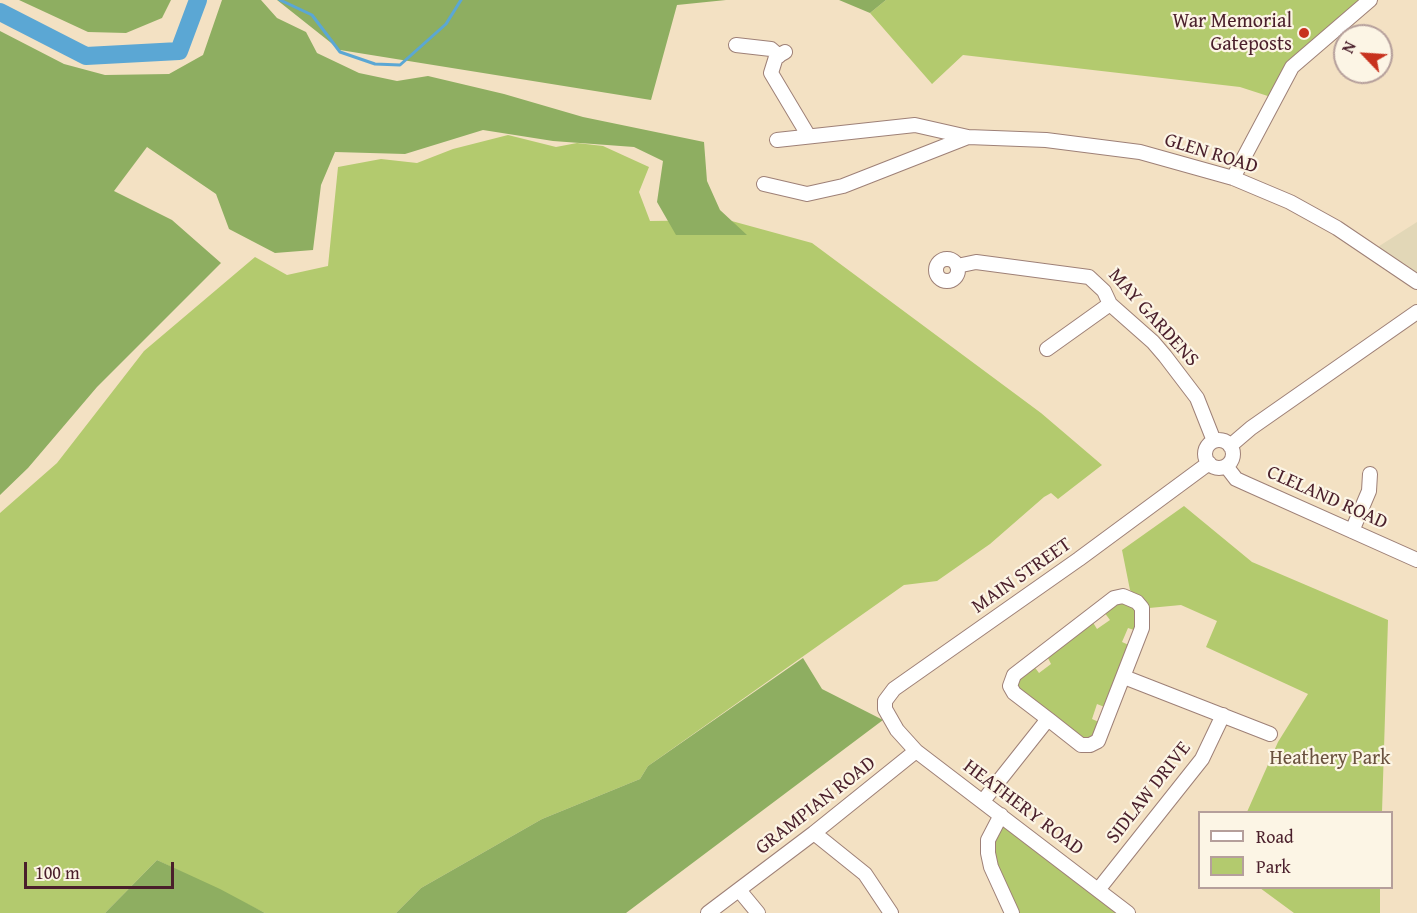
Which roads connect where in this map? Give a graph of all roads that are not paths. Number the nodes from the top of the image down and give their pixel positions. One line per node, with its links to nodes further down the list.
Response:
1 (1370, 0): 6 (street)
2 (736, 45): 3 (street)
3 (808, 135): 4 (street, GLEN ROAD); 5 (street, GLEN ROAD)
4 (968, 137): 6 (street, GLEN ROAD); 7 (street, GLEN ROAD)
5 (777, 140)
6 (1233, 178): 9 (street, GLEN ROAD)
7 (764, 184)
8 (957, 266): 10 (street, MAY GARDENS)
9 (1417, 282)
10 (1110, 304): 12 (street); 13 (street, MAY GARDENS)
11 (1417, 312): 14 (street)
12 (1047, 349)
13 (1214, 441): 14 (street); 15 (street)
14 (1230, 446): 16 (street)
15 (1209, 463): 16 (street); 23 (street, MAIN STREET)
16 (1226, 466): 18 (street, CLELAND ROAD)
17 (1370, 474): 18 (street)
18 (1352, 531): 19 (street, CLELAND ROAD)
19 (1417, 560)
20 (1124, 677): 21 (street); 22 (street); 22 (street)
21 (1223, 715): 24 (street); 30 (street, SIDLAW DRIVE)
22 (1048, 719): 26 (street)
23 (897, 730): 25 (street, HEATHERY ROAD)
24 (1270, 734)
25 (916, 751): 26 (street, HEATHERY ROAD); 28 (street, GRAMPIAN ROAD)
26 (983, 801): 27 (street, HEATHERY ROAD)
27 (1001, 815): 30 (street, HEATHERY ROAD); 34 (street)
28 (814, 833): 29 (street, GRAMPIAN ROAD); 33 (street)
29 (739, 890): 31 (street, GRAMPIAN ROAD); 32 (street)
30 (1098, 890): 35 (street, HEATHERY ROAD)
31 (708, 913)
32 (758, 913)
33 (891, 913)
34 (1012, 913)
35 (1128, 913)

